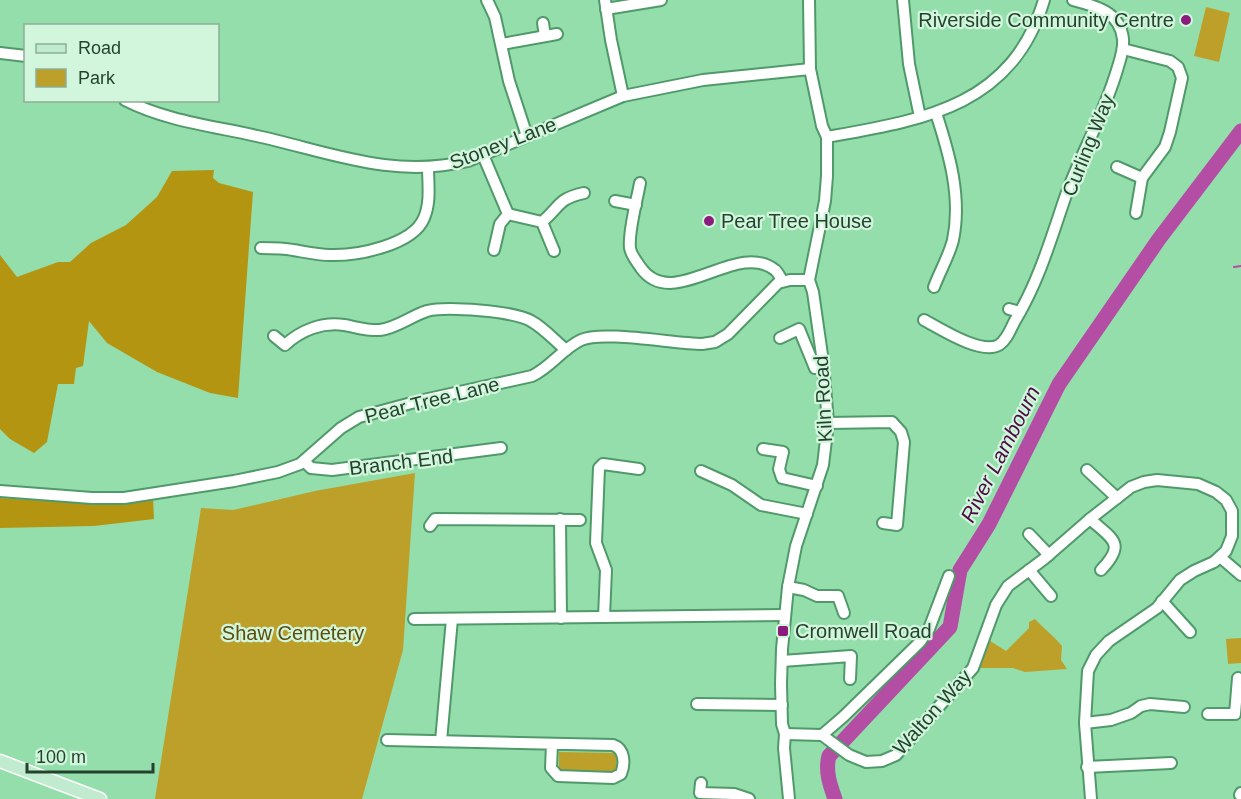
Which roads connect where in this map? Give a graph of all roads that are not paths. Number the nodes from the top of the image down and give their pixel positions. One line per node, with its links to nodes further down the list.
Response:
1 (488, 0): 11 (street)
2 (661, 0): 7 (street)
3 (809, 0): 15 (street, Kiln Road)
4 (903, 0): 19 (street)
5 (1044, 0): 18 (street)
6 (1074, 0): 12 (street)
7 (605, 5): 16 (street)
8 (543, 22): 10 (street)
9 (557, 34): 10 (street)
10 (545, 36): 11 (street)
11 (502, 44): 20 (street)
12 (1123, 49): 25 (street); 40 (street, Curling Way)
13 (0, 53): 14 (street)
14 (24, 56)
15 (810, 69): 16 (street, Stoney Lane); 21 (street, Kiln Road)
16 (624, 96): 20 (street, Stoney Lane)
17 (130, 102): 23 (street, Stoney Lane)
18 (936, 113): 19 (street); 38 (street)
19 (920, 117): 21 (street)
20 (527, 135): 22 (street, Stoney Lane)
21 (827, 137): 36 (street, Kiln Road)
22 (483, 155): 23 (street, Stoney Lane); 31 (street)
23 (428, 167): 33 (street)
24 (1117, 167): 25 (street)
25 (1142, 178): 30 (street)
26 (640, 183): 29 (street)
27 (584, 193): 32 (street)
28 (615, 201): 29 (street)
29 (636, 205): 37 (street)
30 (1136, 213)
31 (507, 214): 32 (street); 34 (street)
32 (542, 222): 35 (street)
33 (261, 248)
34 (494, 250)
35 (554, 251)
36 (809, 280): 37 (street); 45 (street, Kiln Road)
37 (783, 281): 44 (street, Pear Tree Lane)
38 (934, 287)
39 (1009, 309): 40 (street)
40 (1020, 312): 41 (street, Curling Way)
41 (929, 326)
42 (274, 336): 44 (street)
43 (780, 338): 45 (street)
44 (566, 350): 49 (street, Pear Tree Lane)
45 (823, 368): 46 (street, Kiln Road)
46 (828, 423): 53 (street, Kiln Road); 62 (street)
47 (501, 448): 49 (street, Branch End)
48 (763, 449): 53 (street)
49 (304, 461): 54 (street, Pear Tree Lane)
50 (639, 469): 75 (street)
51 (1087, 470): 55 (street)
52 (701, 471): 57 (street)
53 (817, 486): 57 (street, Kiln Road)
54 (0, 491)
55 (1117, 498): 56 (street, Walton Way); 61 (street, Walton Way)
56 (1237, 508): 65 (street, Walton Way)
57 (807, 514): 70 (street, Kiln Road)
58 (431, 519): 59 (street)
59 (560, 519): 60 (street); 76 (street)
60 (580, 519)
61 (1090, 519): 64 (street, Walton Way); 67 (street)
62 (883, 523)
63 (1029, 534): 64 (street)
64 (1049, 555): 66 (street, Walton Way)
65 (1220, 557): 68 (street); 72 (street)
66 (1029, 570): 71 (street); 90 (street, Walton Way)
67 (1101, 570)
68 (1241, 575)
69 (949, 576): 90 (street)
70 (788, 587): 73 (street); 74 (street, Kiln Road)
71 (1052, 596)
72 (1162, 601): 79 (street); 88 (street)
73 (844, 613)
74 (785, 615): 75 (street); 80 (street, Kiln Road)
75 (604, 617): 76 (street)
76 (561, 618): 78 (street)
77 (414, 619): 78 (street)
78 (452, 619): 92 (street)
79 (1190, 632)
80 (782, 661): 82 (street); 85 (street, Kiln Road)
81 (1238, 678): 83 (street)
82 (850, 679)
83 (1239, 693): 87 (street)
84 (697, 704): 85 (street)
85 (782, 705): 89 (street, Kiln Road)
86 (1184, 707): 88 (street)
87 (1208, 714)
88 (1085, 723): 96 (street)
89 (785, 734): 90 (street); 100 (street, Kiln Road)
90 (824, 736)
91 (387, 740): 92 (street)
92 (441, 741): 93 (street)
93 (552, 744): 93 (street)
94 (0, 761): 98 (main road)
95 (1171, 763): 96 (street)
96 (1087, 766): 101 (street)
97 (701, 783): 99 (street)
98 (100, 799)
99 (749, 799)
100 (789, 799)
101 (1091, 799)

